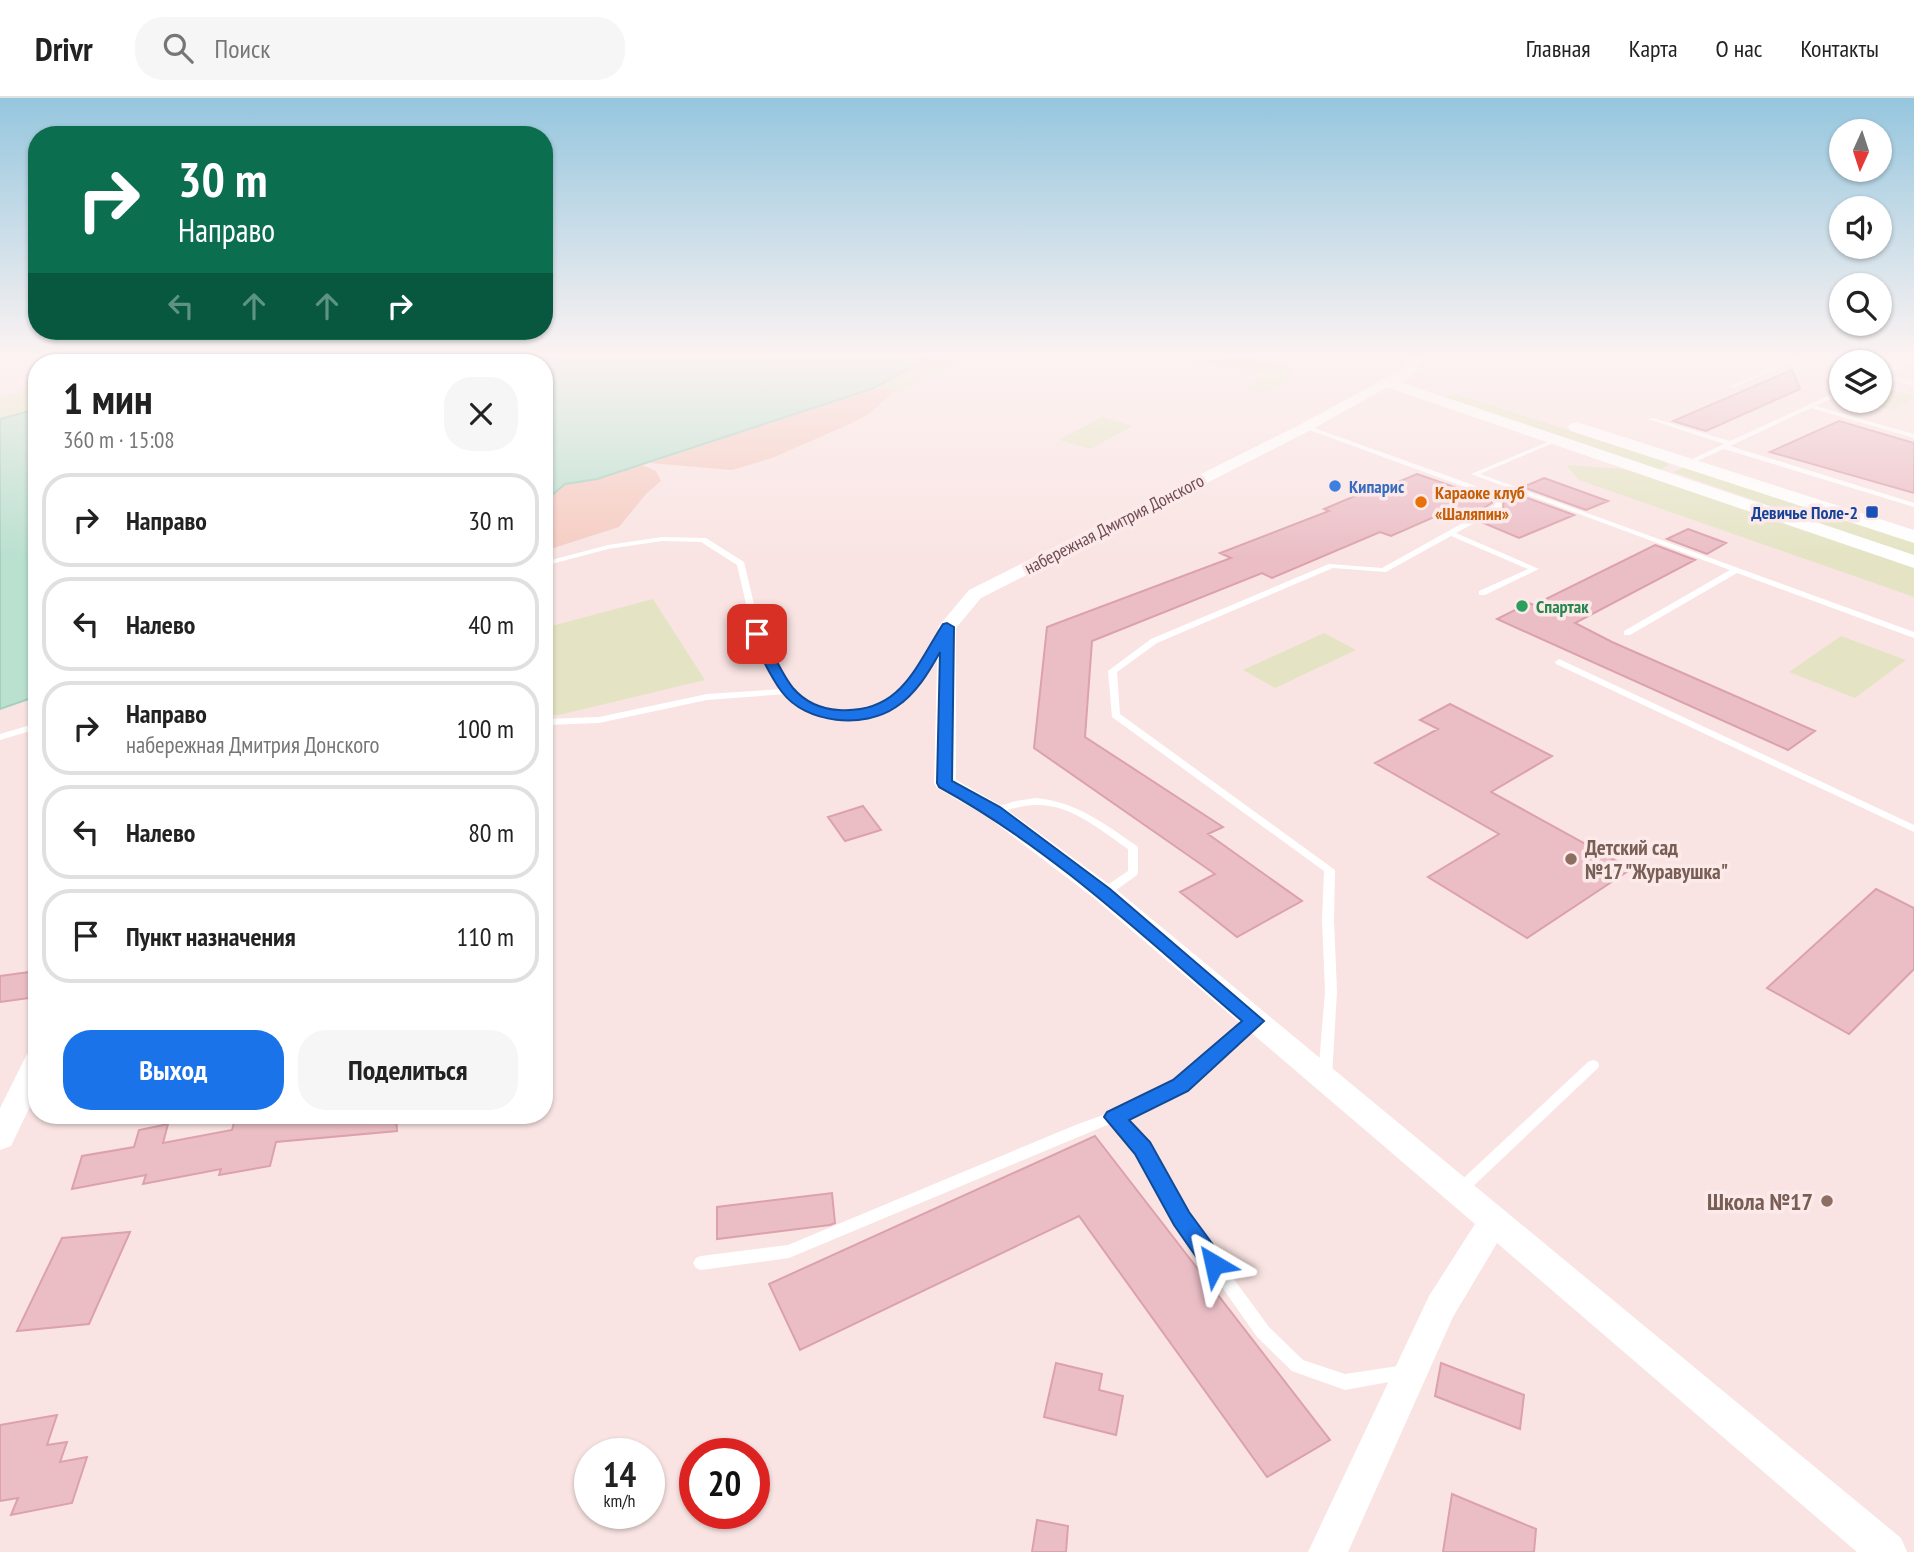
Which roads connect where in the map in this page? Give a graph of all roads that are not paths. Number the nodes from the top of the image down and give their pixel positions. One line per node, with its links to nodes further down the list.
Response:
1 (1315, 422): 7 (street, набережная Дмитрия Донского)
2 (1503, 422): 9 (street)
3 (1561, 422): 11 (street)
4 (1660, 422): 10 (lane)
5 (1775, 422): 10 (lane)
6 (1865, 422): 8 (lane)
7 (1306, 427): 14 (lane); 20 (street, набережная Дмитрия Донского)
8 (1914, 436)
9 (1557, 440): 12 (street); 18 (lane)
10 (1726, 444): 11 (lane); 13 (lane)
11 (1688, 463): 12 (street); 15 (street)
12 (1662, 476): 17 (street)
13 (1914, 505)
14 (1451, 533): 19 (lane); 34 (lane)
15 (1914, 537)
16 (553, 562): 24 (lane)
17 (1914, 562)
18 (1736, 569): 21 (lane); 22 (lane)
19 (1482, 593)
20 (947, 627): 24 (lane); 28 (street)
21 (1627, 633)
22 (1914, 635)
23 (1559, 662): 29 (lane)
24 (788, 691): 25 (lane)
25 (553, 722)
26 (28, 729): 27 (lane)
27 (0, 737)
28 (995, 811): 30 (street); 30 (lane)
29 (1914, 829)
30 (1104, 893): 31 (street)
31 (1254, 1021): 34 (street); 35 (lane)
32 (1593, 1065): 37 (lane)
33 (28, 1080): 36 (street)
34 (1325, 1080): 37 (street)
35 (1114, 1117): 39 (lane); 40 (lane)
36 (0, 1138)
37 (1457, 1192): 38 (street)
38 (1493, 1222): 40 (street); 42 (street)
39 (701, 1263)
40 (1411, 1372): 41 (street)
41 (1328, 1552)
42 (1887, 1552)

